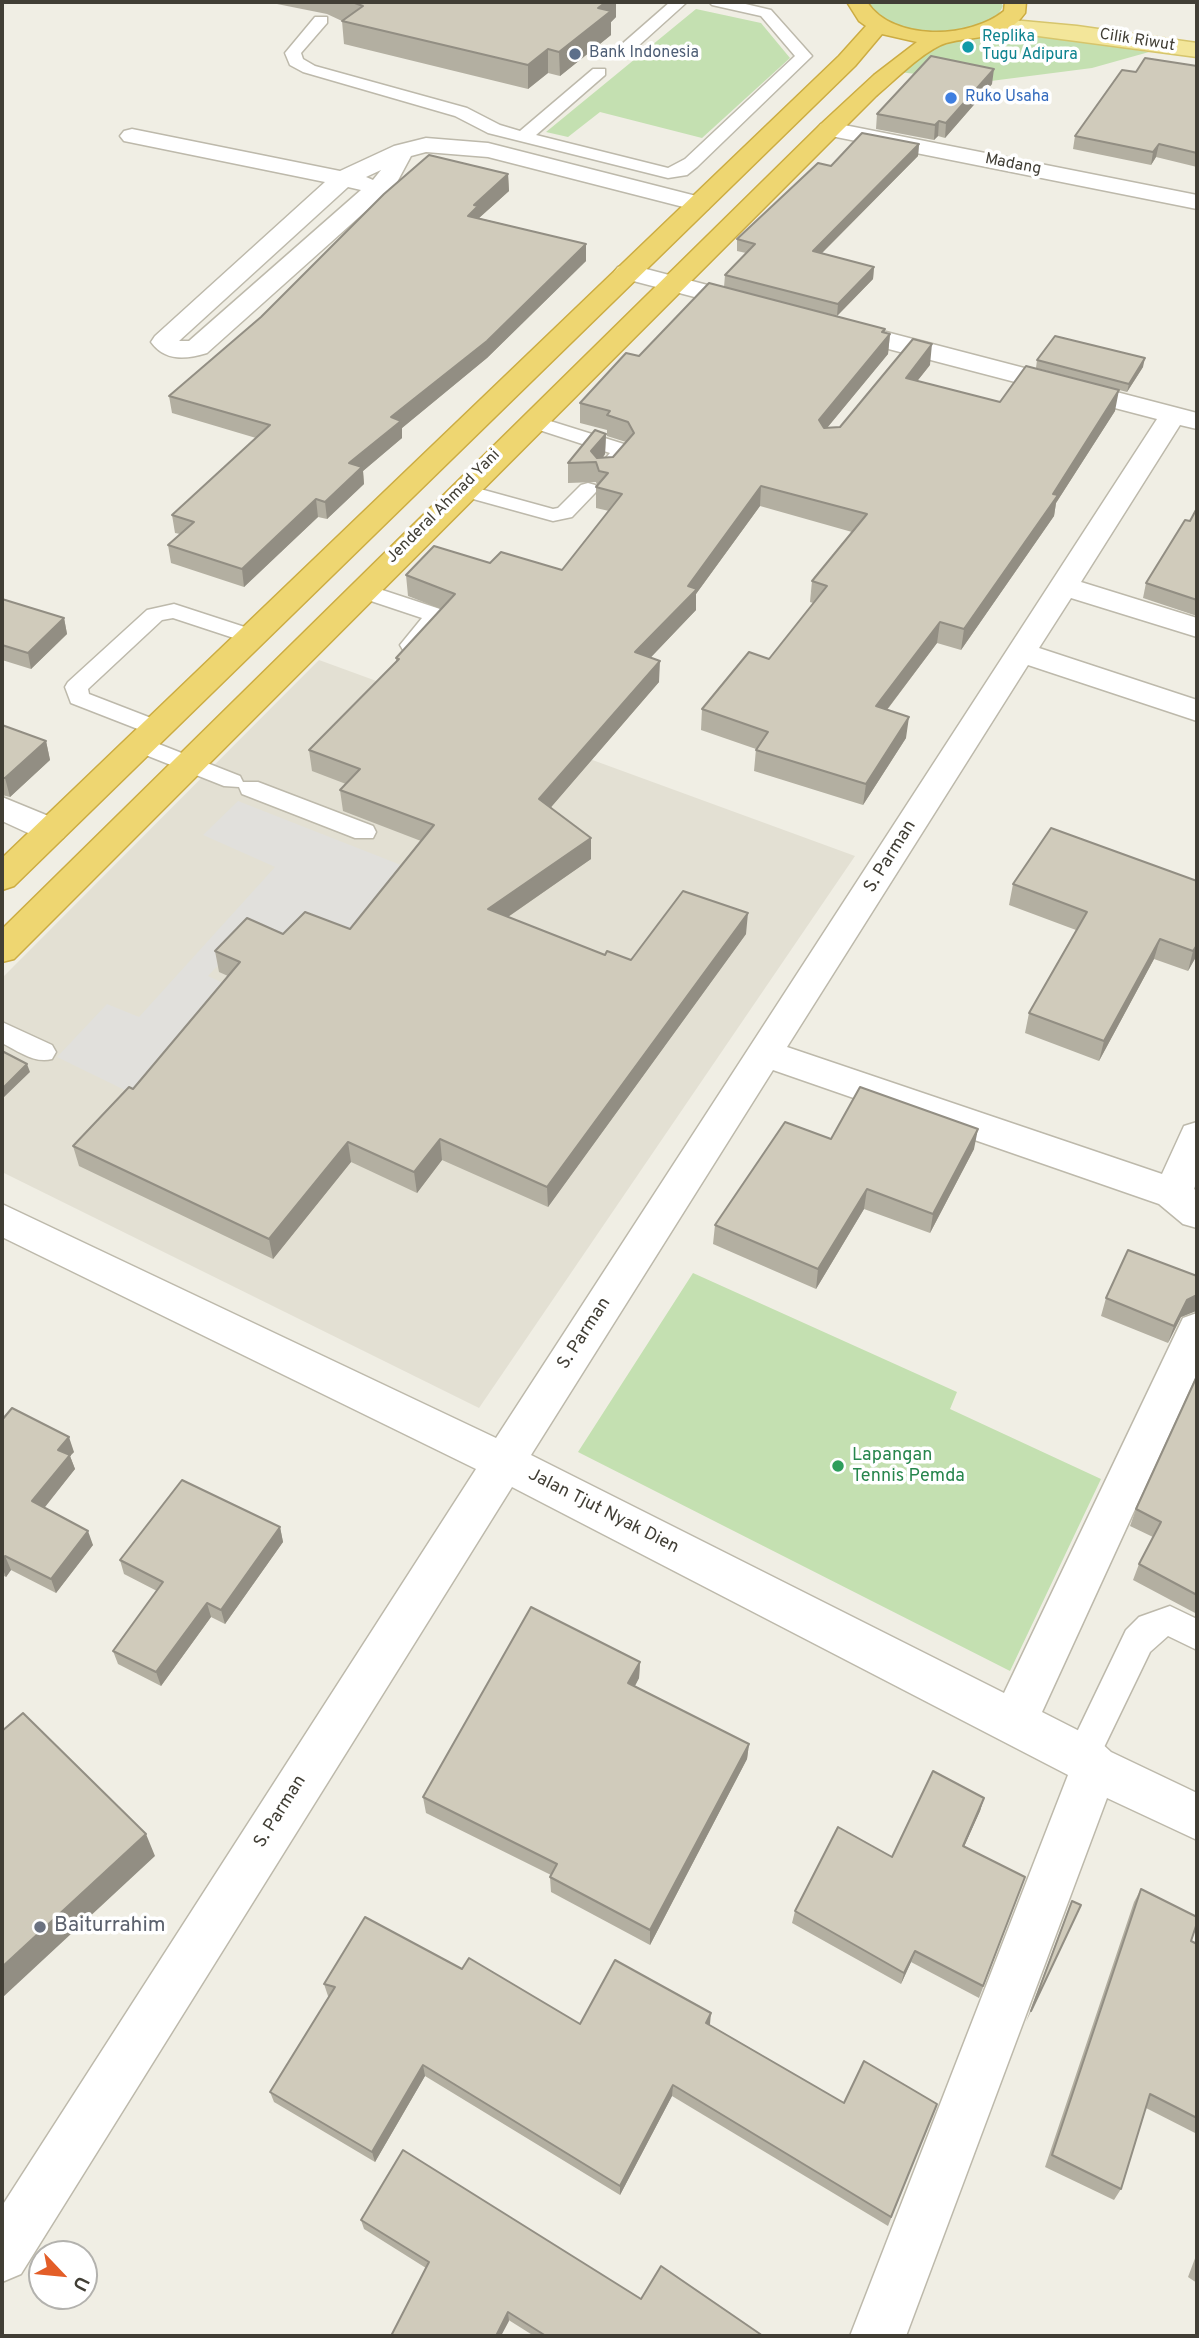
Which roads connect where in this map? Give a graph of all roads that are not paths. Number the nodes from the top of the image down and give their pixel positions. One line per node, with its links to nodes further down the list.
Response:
1 (679, 2): 12 (lane)
2 (717, 2): 18 (lane)
3 (858, 2): 7 (highway)
4 (1025, 3): 8 (highway)
5 (1073, 10): 9 (main road, Cilik Riwut)
6 (321, 20): 16 (lane)
7 (879, 24): 10 (highway); 21 (highway)
8 (1001, 25): 10 (highway); 11 (main road, Cilik Riwut)
9 (1197, 30)
10 (941, 37): 14 (highway, Jenderal Ahmad Yani)
11 (1197, 50)
12 (620, 54)
13 (599, 72): 16 (lane)
14 (829, 129): 22 (street, Madang); 24 (highway, Jenderal Ahmad Yani)
15 (132, 136): 19 (street)
16 (523, 138): 18 (lane)
17 (402, 151): 19 (street); 20 (street); 21 (street)
18 (681, 171): 21 (lane)
19 (344, 178): 20 (street); 20 (street)
20 (379, 186)
21 (707, 196): 23 (highway)
22 (1197, 202)
23 (628, 272): 24 (street); 37 (highway)
24 (672, 283): 25 (street); 30 (highway, Jenderal Ahmad Yani)
25 (777, 311)
26 (817, 322): 27 (street)
27 (908, 346): 28 (lane); 29 (street)
28 (890, 367)
29 (1185, 418): 34 (street, S. Parman)
30 (531, 421): 31 (lane); 33 (highway, Jenderal Ahmad Yani)
31 (604, 472)
32 (588, 489): 33 (lane)
33 (462, 490): 35 (highway, Jenderal Ahmad Yani)
34 (1063, 586): 36 (street); 38 (street, S. Parman)
35 (361, 590): 39 (lane); 42 (highway, Jenderal Ahmad Yani)
36 (1197, 628)
37 (252, 636): 41 (highway); 41 (lane)
38 (1021, 652): 40 (street); 50 (street, S. Parman)
39 (401, 654)
40 (1197, 711)
41 (148, 737): 42 (lane); 44 (highway)
42 (187, 764): 45 (lane); 47 (highway, Jenderal Ahmad Yani)
43 (2, 808): 44 (street)
44 (51, 830): 46 (highway)
45 (365, 832)
46 (2, 878)
47 (2, 950)
48 (2, 1032): 49 (lane)
49 (43, 1052)
50 (766, 1054): 52 (street); 55 (street, S. Parman)
51 (1197, 1136): 52 (street)
52 (1185, 1203)
53 (2, 1219): 55 (street, Jalan Tjut Nyak Dien)
54 (1197, 1330): 57 (street)
55 (502, 1461): 57 (street, Jalan Tjut Nyak Dien); 60 (street, S. Parman)
56 (1197, 1635): 58 (lane)
57 (1014, 1722): 58 (street, Jalan Tjut Nyak Dien)
58 (1088, 1762): 59 (street, Jalan Tjut Nyak Dien); 61 (street)
59 (1197, 1817)
60 (2, 2255)
61 (878, 2336)

